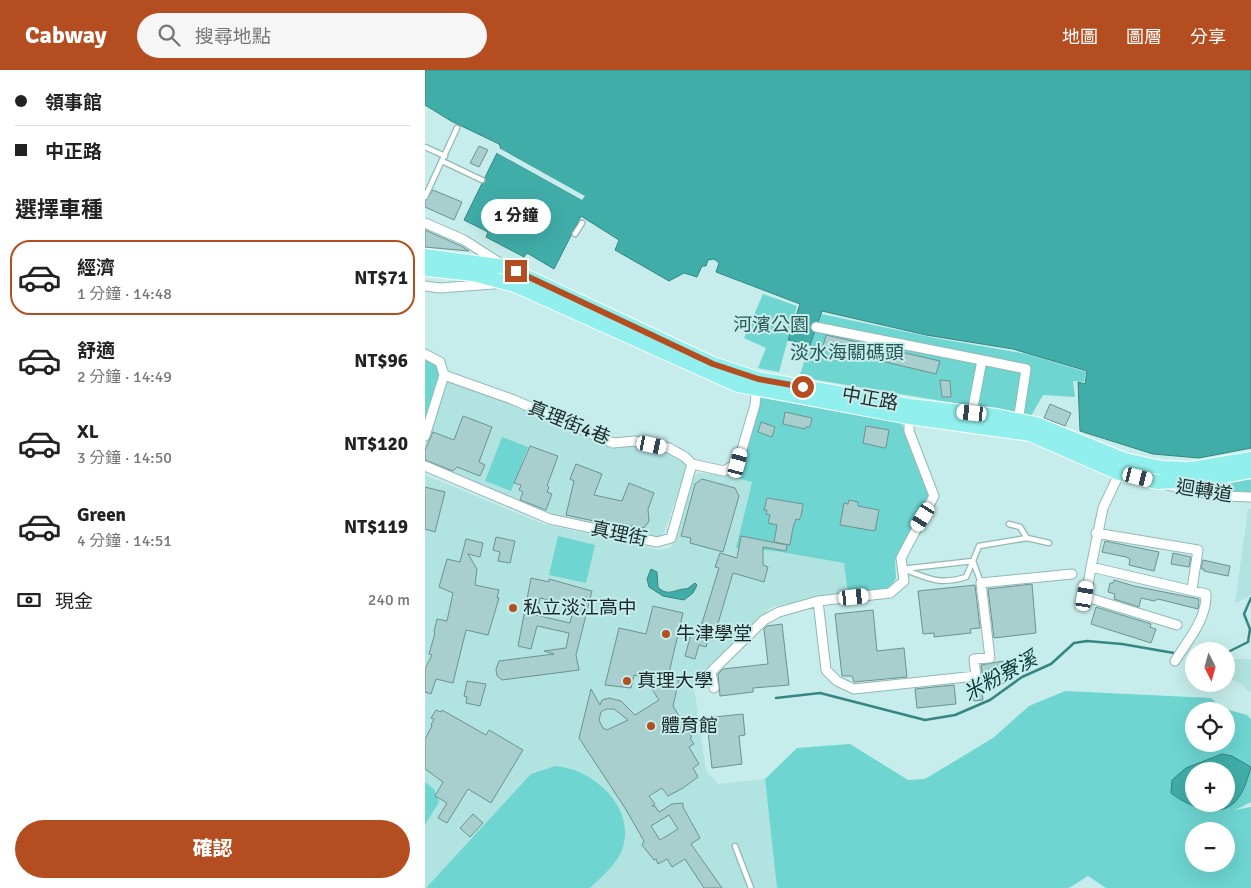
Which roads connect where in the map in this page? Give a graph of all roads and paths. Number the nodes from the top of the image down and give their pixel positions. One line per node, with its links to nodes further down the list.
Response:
1 (457, 128): 3 (lane)
2 (425, 147): 3 (lane)
3 (443, 159): 4 (lane); 5 (lane)
4 (482, 180)
5 (425, 197)
6 (425, 223): 11 (street, 中正路)
7 (582, 223): 8 (lane)
8 (575, 234)
9 (425, 256): 11 (main road)
10 (425, 269): 11 (main road)
11 (503, 273): 12 (street); 17 (main road, 中正路); 17 (main road, 中正路)
12 (425, 286)
13 (816, 327): 15 (street)
14 (425, 354): 16 (street)
15 (982, 360): 18 (street); 19 (street)
16 (444, 375): 21 (street); 23 (street, 真理街4巷)
17 (757, 384): 18 (main road, 中正路); 20 (main road, 中正路); 23 (street)
18 (972, 413): 25 (main road, 中正路)
19 (1019, 415)
20 (909, 417): 25 (main road, 中正路); 35 (street)
21 (425, 436)
22 (1251, 459): 25 (main road, 中正路)
23 (692, 464): 24 (street, 真理街)
24 (425, 466)
25 (1122, 467): 27 (main road, 中正路); 30 (street)
26 (1251, 471): 27 (main road, 中正路)
27 (1157, 482): 28 (street, 迴轉道)
28 (1251, 497)
29 (1009, 524): 31 (lane)
30 (1097, 533): 34 (street); 38 (street)
31 (1027, 538): 32 (lane); 33 (lane)
32 (1049, 542)
33 (973, 561): 35 (lane); 35 (lane); 37 (lane)
34 (1091, 568): 38 (street); 40 (street)
35 (902, 569): 39 (street)
36 (1072, 574): 37 (street)
37 (981, 582): 39 (street)
38 (1192, 589): 41 (street)
39 (818, 602): 42 (street)
40 (1177, 625)
41 (1175, 661)
42 (714, 688)
43 (735, 846): 44 (lane)
44 (751, 888)

